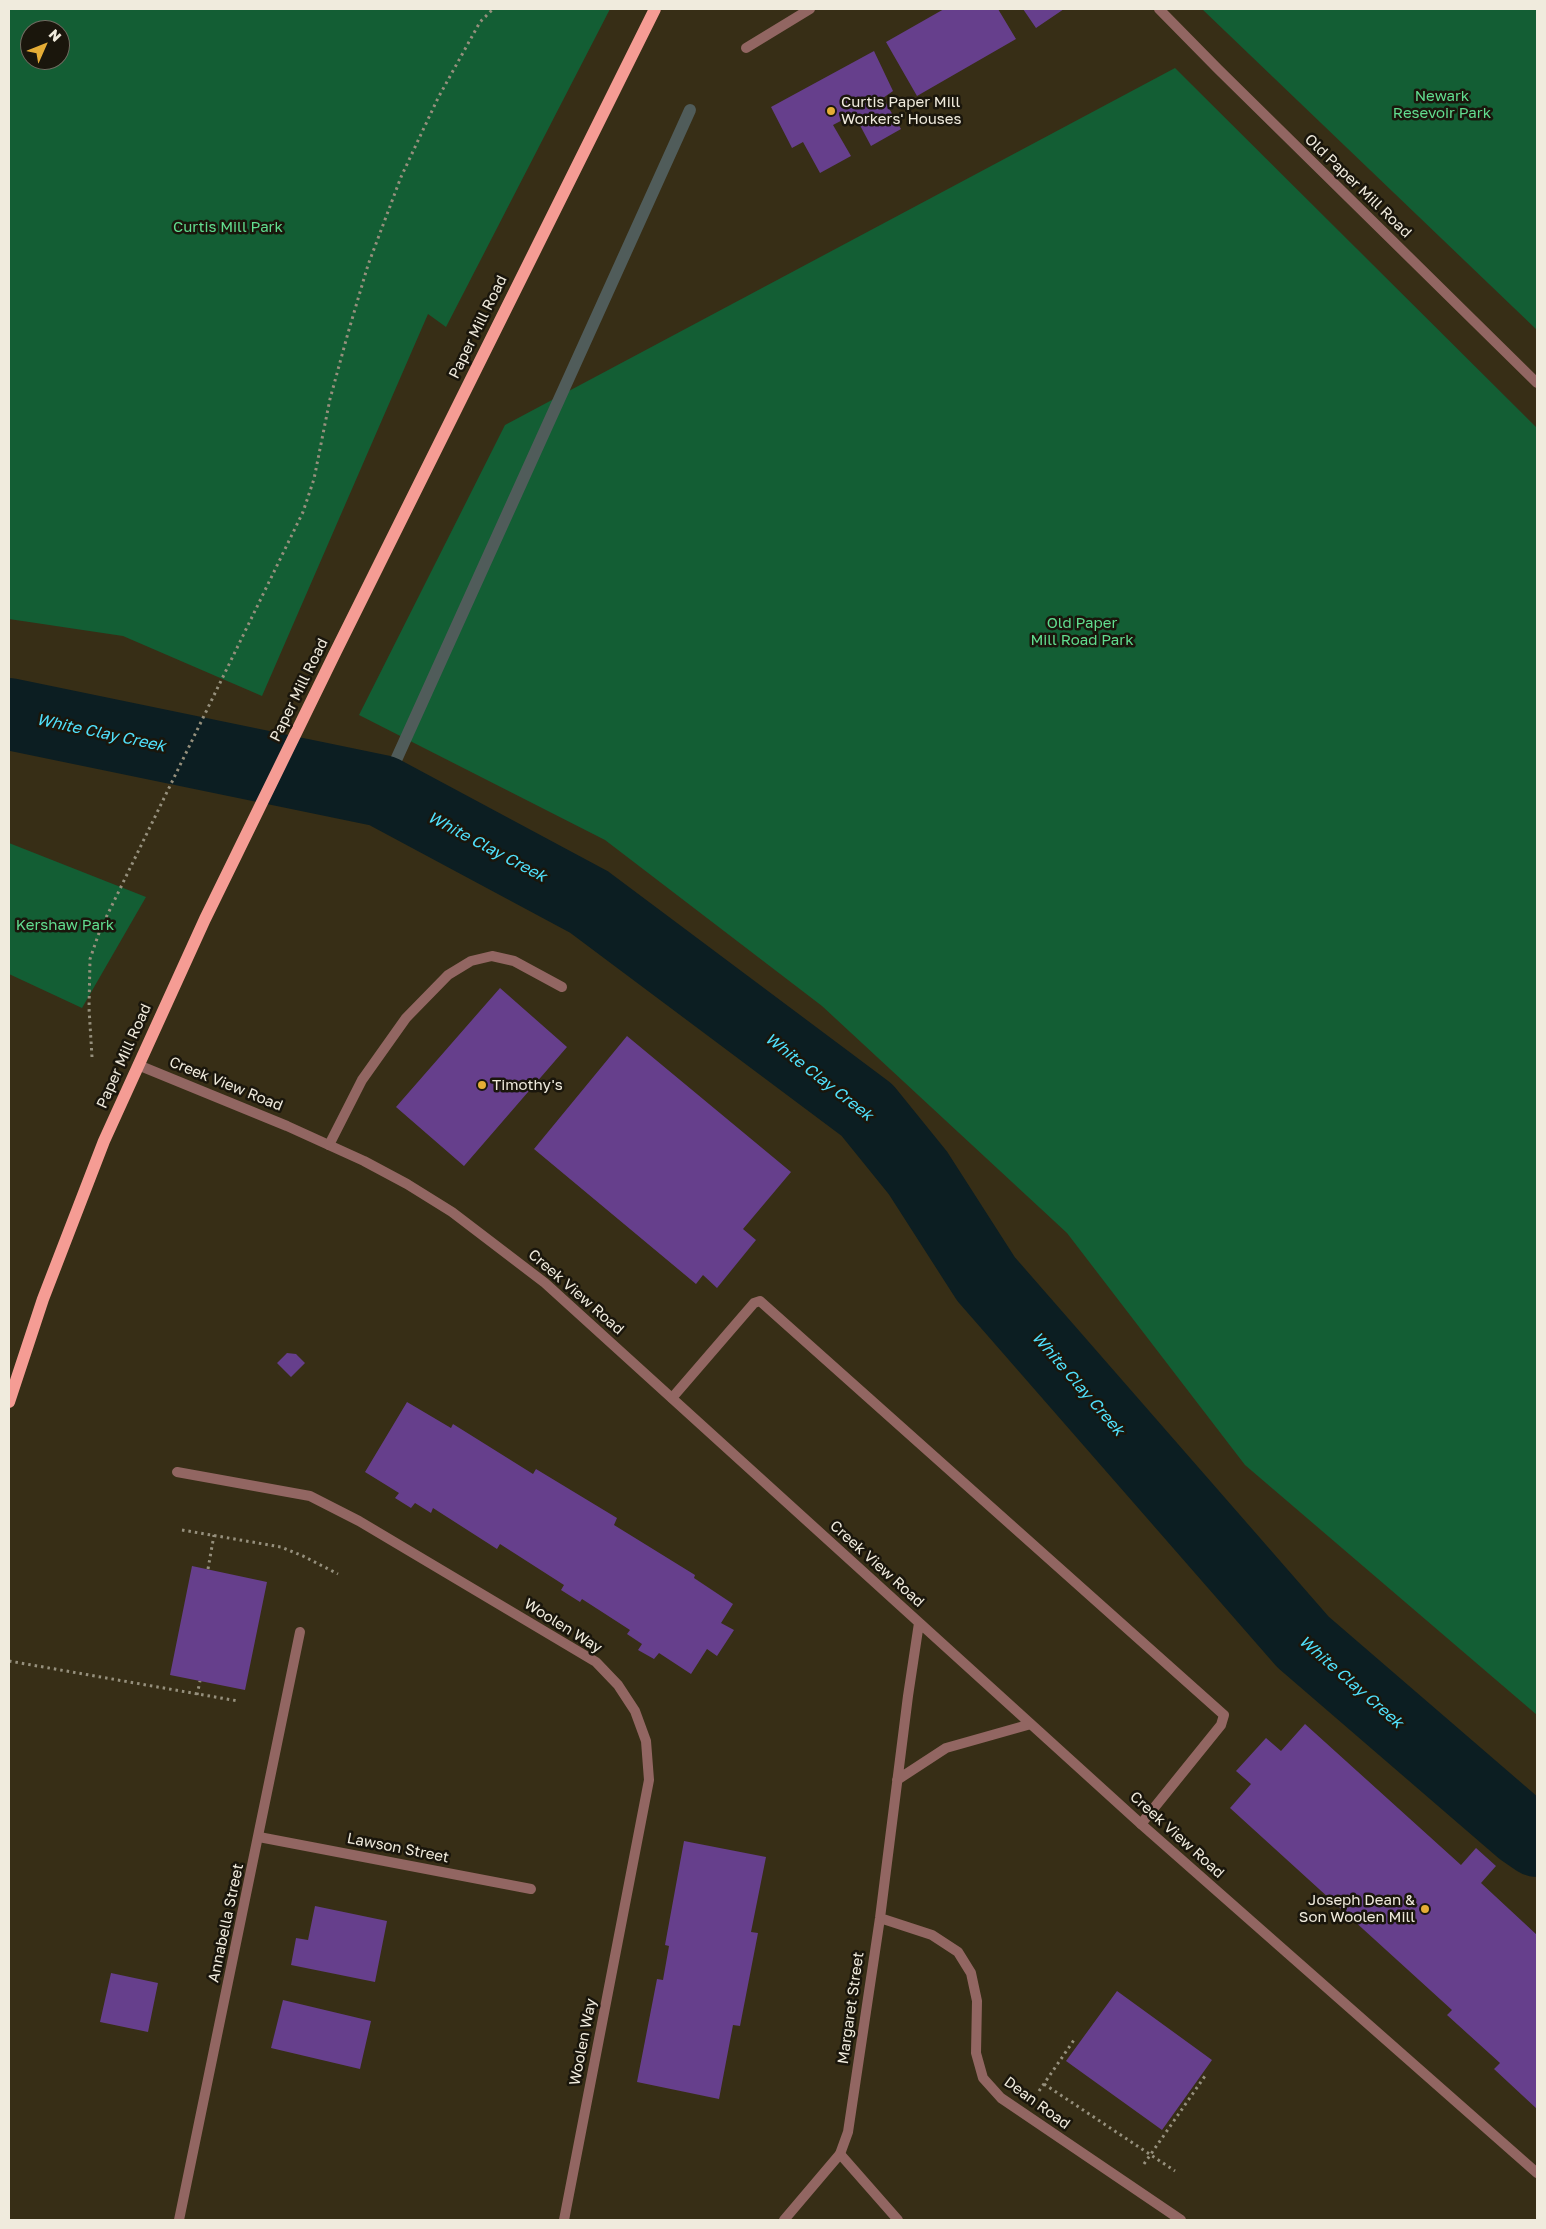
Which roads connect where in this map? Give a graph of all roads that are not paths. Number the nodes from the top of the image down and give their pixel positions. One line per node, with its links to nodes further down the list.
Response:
1 (655, 9): 7 (main road, Paper Mill Road)
2 (810, 9): 4 (street)
3 (1159, 9): 5 (street, Old Paper Mill Road)
4 (746, 48)
5 (1537, 383)
6 (562, 987): 8 (street)
7 (138, 1064): 8 (street, Creek View Road); 10 (main road, Paper Mill Road)
8 (329, 1145): 9 (street, Creek View Road)
9 (672, 1398): 12 (street, Creek View Road); 16 (street)
10 (9, 1402)
11 (177, 1472): 23 (street, Woolen Way)
12 (919, 1623): 14 (street, Creek View Road); 15 (street, Margaret Street)
13 (300, 1632): 17 (street, Annabella Street)
14 (1031, 1724): 15 (street); 16 (street, Creek View Road)
15 (897, 1780): 19 (street, Margaret Street)
16 (1141, 1824): 21 (street, Creek View Road)
17 (259, 1837): 18 (street, Lawson Street); 22 (street, Annabella Street)
18 (531, 1889)
19 (880, 1918): 20 (street, Margaret Street); 26 (street, Dean Road)
20 (840, 2154): 24 (street, Margaret Street); 25 (street)
21 (1537, 2173)
22 (179, 2220)
23 (564, 2220)
24 (784, 2220)
25 (898, 2220)
26 (1181, 2220)

